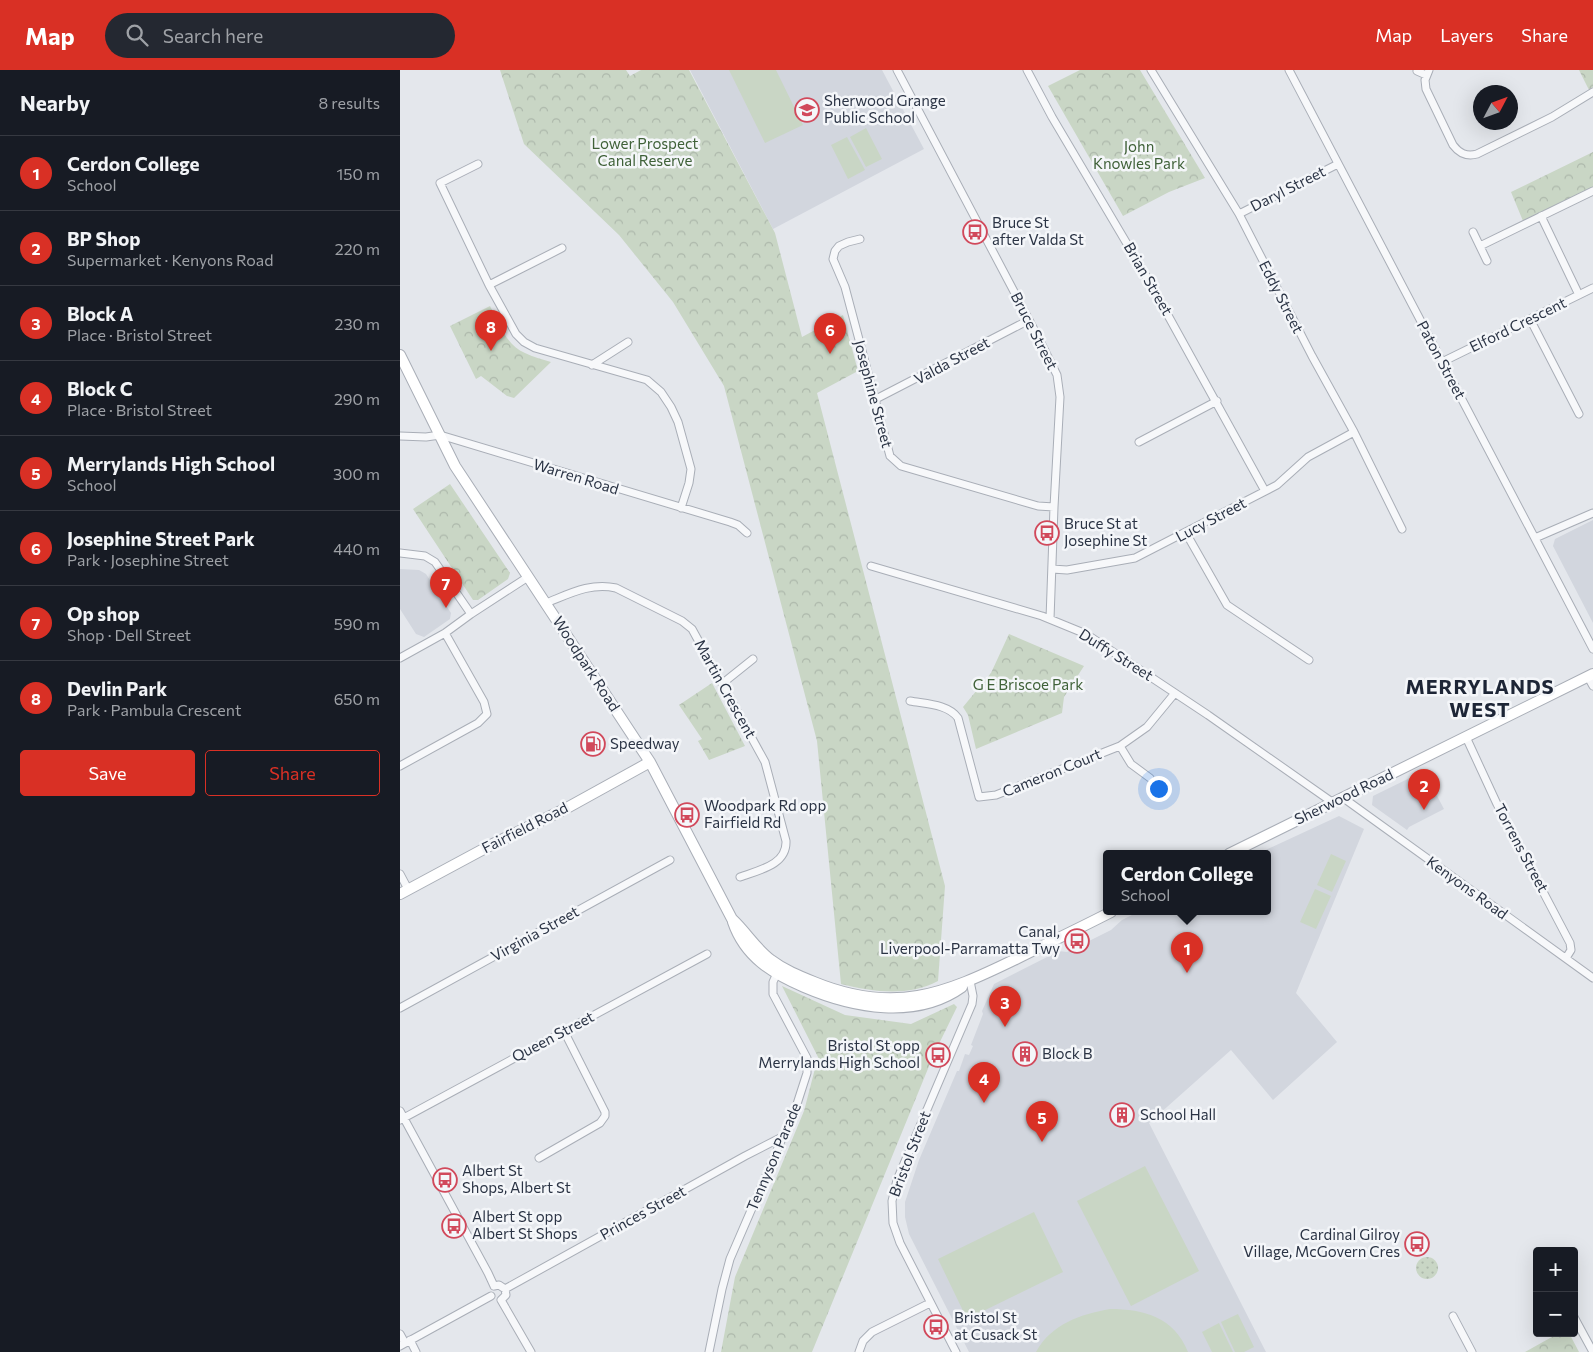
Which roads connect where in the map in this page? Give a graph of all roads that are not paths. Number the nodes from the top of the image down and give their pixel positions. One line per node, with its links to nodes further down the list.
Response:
1 (897, 70): 22 (street, Bruce Street)
2 (1028, 70): 28 (street, Brian Street)
3 (1151, 70): 11 (street, Eddy Street)
4 (1289, 70): 9 (street, Paton Street)
5 (1417, 72): 6 (street)
6 (1428, 72): 7 (street)
7 (1593, 92)
8 (478, 164): 18 (street)
9 (1338, 164): 11 (street, Daryl Street); 25 (street, Paton Street)
10 (1593, 191): 12 (street)
11 (1239, 214): 30 (street, Eddy Street)
12 (1541, 216): 15 (street); 20 (street)
13 (1473, 232): 15 (street)
14 (860, 239): 27 (street, Josephine Street)
15 (1480, 246): 17 (street)
16 (562, 248): 18 (street)
17 (1487, 260)
18 (489, 285): 26 (street)
19 (1593, 288): 20 (street, Elford Crescent)
20 (1579, 295): 21 (street, Elford Crescent)
21 (1530, 319): 25 (street, Elford Crescent); 29 (street)
22 (1029, 320): 27 (street, Valda Street); 36 (street, Bruce Street)
23 (628, 342): 26 (street)
24 (400, 355): 32 (main road, Woodpark Road)
25 (1442, 362): 41 (street, Paton Street)
26 (592, 365): 35 (street)
27 (874, 400): 36 (street, Josephine Street)
28 (1217, 401): 33 (street); 34 (street, Brian Street)
29 (1579, 414)
30 (1354, 432): 34 (street, Lucy Street); 38 (street, Eddy Street)
31 (400, 436): 32 (street, Warren Road)
32 (440, 436): 35 (street, Warren Road); 45 (main road, Woodpark Road)
33 (1139, 442)
34 (1265, 491): 40 (street, Lucy Street)
35 (680, 508): 39 (street, Warren Road)
36 (1054, 508): 44 (street, Bruce Street)
37 (1593, 513): 41 (street)
38 (1402, 529)
39 (747, 533)
40 (1186, 533): 44 (street, Lucy Street); 53 (street)
41 (1535, 538): 50 (street, Paton Street)
42 (400, 553): 47 (street)
43 (871, 566): 48 (street, Duffy Street)
44 (1052, 569): 48 (street, Bruce Street)
45 (528, 577): 46 (main road, Woodpark Road); 47 (street)
46 (546, 603): 55 (street, Martin Crescent); 60 (main road, Woodpark Road)
47 (471, 614): 49 (street)
48 (1050, 619): 56 (street, Duffy Street)
49 (445, 634): 51 (street); 61 (street)
50 (1593, 649)
51 (400, 658)
52 (754, 659): 55 (street)
53 (1309, 660)
54 (1591, 679): 58 (main road, Sherwood Road)
55 (722, 683): 67 (street, Martin Crescent)
56 (1175, 693): 59 (street, Cameron Court); 63 (street, Duffy Street)
57 (910, 701): 59 (street, Cameron Court)
58 (1466, 737): 63 (main road, Sherwood Road); 71 (street, Torrens Street)
59 (1120, 746): 62 (street)
60 (650, 762): 68 (main road, Fairfield Road); 72 (main road, Woodpark Road)
61 (400, 766)
62 (1150, 778)
63 (1337, 800): 64 (main road, Sherwood Road); 71 (street, Kenyons Road)
64 (1237, 850)
65 (670, 860): 75 (street, Virginia Street)
66 (400, 874): 68 (street)
67 (740, 877)
68 (404, 891)
69 (1105, 915): 74 (main road)
70 (706, 954): 76 (street, Queen Street)
71 (1566, 958): 73 (street, Kenyons Road)
72 (778, 970): 74 (main road); 78 (street, Tennyson Parade)
73 (1593, 978)
74 (970, 981): 84 (street, Bristol Street)
75 (400, 1008)
76 (564, 1031): 77 (street, Queen Street); 79 (street)
77 (401, 1116): 80 (street)
78 (782, 1137): 81 (street, Princes Street); 91 (street, Tennyson Parade)
79 (539, 1158)
80 (494, 1286): 81 (street); 82 (street)
81 (505, 1289): 83 (street)
82 (491, 1296): 83 (street); 88 (street)
83 (501, 1300): 90 (street)
84 (930, 1303): 92 (street); 93 (street, Bristol Street)
85 (1453, 1316): 94 (street)
86 (1578, 1324): 95 (street)
87 (400, 1334): 88 (street)
88 (405, 1343): 89 (street)
89 (416, 1352)
90 (531, 1352)
91 (709, 1352)
92 (859, 1352)
93 (956, 1352)
94 (1472, 1352)
95 (1593, 1352)

